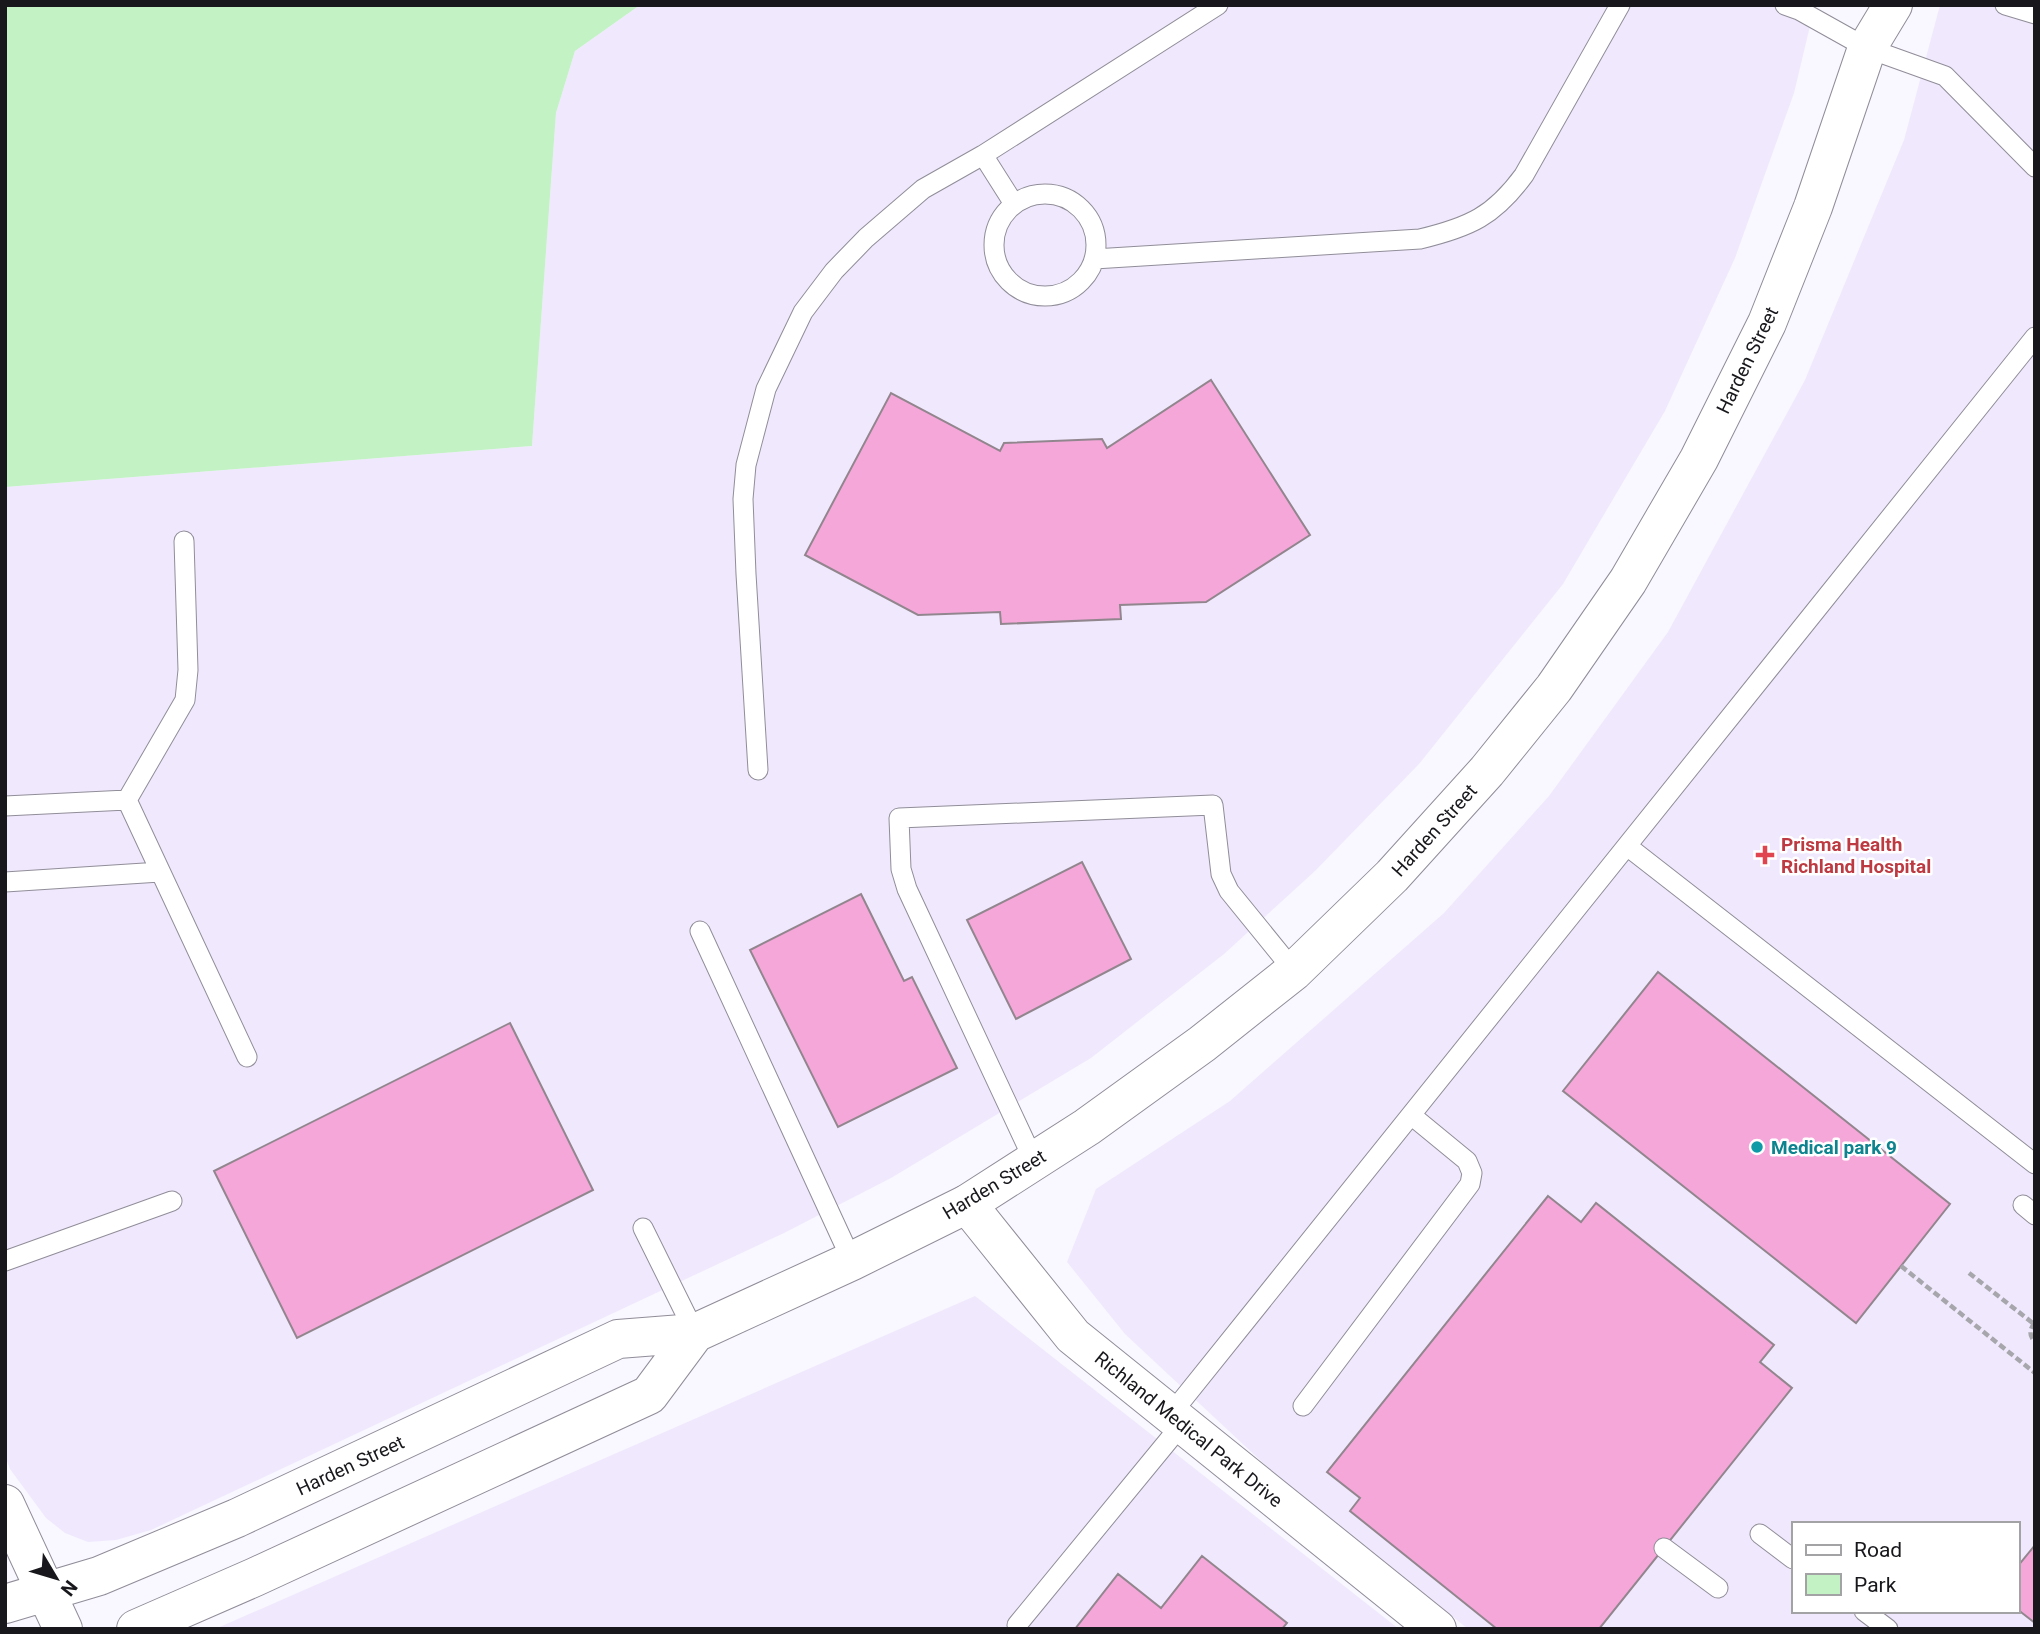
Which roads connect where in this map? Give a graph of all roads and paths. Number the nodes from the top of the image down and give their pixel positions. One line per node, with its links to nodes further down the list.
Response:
1 (1218, 5): 9 (lane)
2 (1620, 5): 12 (lane)
3 (1785, 5): 8 (lane)
4 (1857, 5): 8 (main road)
5 (1893, 5): 8 (main road, Harden Street)
6 (2005, 5): 7 (lane)
7 (2035, 14)
8 (1867, 48): 10 (lane); 22 (main road, Harden Street)
9 (983, 155): 11 (lane); 15 (lane)
10 (2035, 167)
11 (1014, 204): 12 (lane); 12 (lane)
12 (1094, 259)
13 (2035, 337): 18 (lane)
14 (184, 541): 16 (lane)
15 (758, 770)
16 (127, 800): 17 (lane); 19 (lane)
17 (5, 806)
18 (1627, 846): 24 (lane); 26 (lane)
19 (160, 872): 20 (lane); 23 (lane)
20 (5, 882)
21 (700, 931): 31 (lane)
22 (1294, 971): 25 (main road, Harden Street); 25 (lane)
23 (247, 1057)
24 (1411, 1115): 38 (lane); 39 (lane)
25 (1034, 1161): 28 (main road, Harden Street)
26 (2035, 1164)
27 (172, 1201): 30 (lane)
28 (967, 1204): 31 (main road, Harden Street); 39 (main road, Richland Medical Park Drive)
29 (643, 1227): 35 (lane)
30 (5, 1261)
31 (852, 1261): 35 (main road, Harden Street)
32 (1901, 1266): 37 (path)
33 (1969, 1273): 34 (path)
34 (2034, 1323): 36 (path)
35 (695, 1334): 45 (main road, Harden Street); 50 (main road, Harden Street)
36 (2035, 1342)
37 (2035, 1373)
38 (1303, 1406)
39 (1176, 1419): 48 (lane); 51 (main road, Richland Medical Park Drive)
40 (5, 1504): 45 (main road)
41 (1760, 1534): 43 (lane)
42 (1664, 1548): 44 (lane)
43 (1792, 1558)
44 (1718, 1588)
45 (46, 1593): 46 (main road, Harden Street); 49 (main road)
46 (5, 1604)
47 (1867, 1613): 52 (lane)
48 (1017, 1625)
49 (63, 1629)
50 (136, 1629)
51 (1437, 1629)
52 (1888, 1629)

